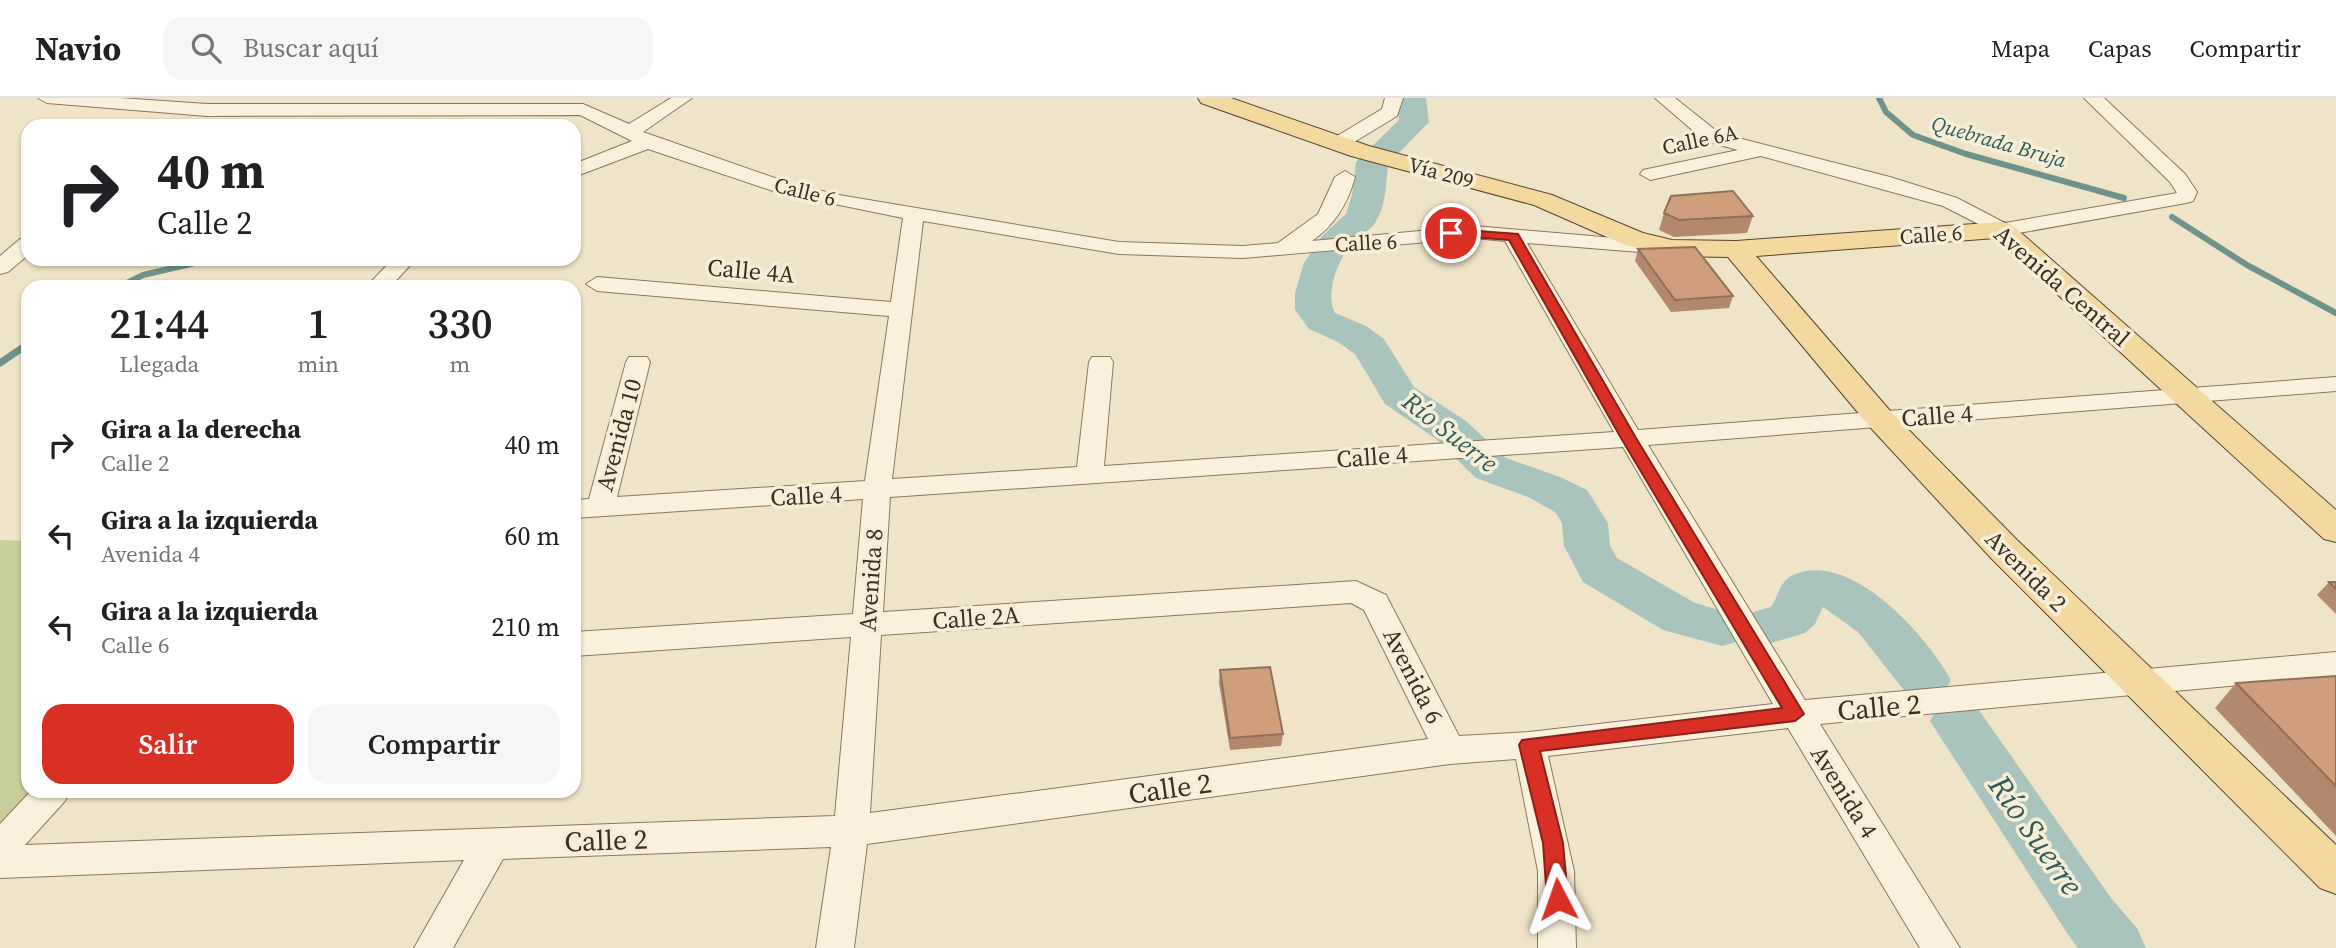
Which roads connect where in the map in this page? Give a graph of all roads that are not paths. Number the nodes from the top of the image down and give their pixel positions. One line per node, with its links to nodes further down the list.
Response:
1 (47, 98): 8 (street)
2 (683, 98): 10 (street)
3 (1209, 98): 11 (main road, Vía 209)
4 (1394, 98): 11 (street)
5 (1664, 98): 12 (street, Avenida Central)
6 (2093, 98): 17 (street, Calle 6)
7 (576, 104): 8 (street); 10 (street, Calle 6)
8 (207, 110): 9 (street)
9 (195, 119)
10 (638, 137): 13 (street); 16 (street, Calle 6)
11 (1339, 143): 20 (main road, Vía 209)
12 (1760, 151): 14 (street, Calle 6A); 17 (street, Avenida Central)
13 (581, 168)
14 (1650, 174)
15 (1345, 177): 19 (street)
16 (914, 213): 19 (street, Calle 6); 27 (street, Avenida 8)
17 (2002, 230): 21 (main road, Calle 6); 31 (main road, Avenida Central)
18 (1513, 237): 19 (street, Calle 6); 20 (street, Calle 6); 33 (street, Avenida 4)
19 (1285, 247)
20 (1672, 248): 21 (main road, Calle 6)
21 (1736, 249): 32 (main road, Avenida 2)
22 (21, 250): 24 (street)
23 (398, 266): 25 (street)
24 (0, 267)
25 (384, 280)
26 (597, 284): 27 (street, Calle 4A)
27 (900, 310): 35 (street, Avenida 8)
28 (638, 362): 36 (street, Avenida 10)
29 (1101, 362): 34 (street)
30 (2336, 384): 31 (street, Calle 4)
31 (2187, 397): 32 (street, Calle 4); 37 (main road, Avenida Central)
32 (1881, 420): 33 (street, Calle 4); 42 (main road, Avenida 2)
33 (1628, 438): 34 (street, Calle 4); 43 (street, Avenida 4)
34 (1089, 477): 35 (street, Calle 4)
35 (877, 492): 36 (street, Calle 4); 39 (street, Avenida 8)
36 (587, 508)
37 (2336, 530)
38 (1375, 603): 39 (street, Calle 2A); 45 (street, Avenida 6)
39 (868, 626): 40 (street, Calle 2A); 47 (street, Avenida 8)
40 (581, 644)
41 (2336, 664): 42 (street, Calle 2)
42 (2138, 684): 43 (street, Calle 2); 51 (main road, Avenida 2)
43 (1795, 714): 44 (street, Calle 2); 55 (street, Avenida 4)
44 (1528, 745): 45 (street, Calle 2); 54 (street)
45 (1450, 750): 47 (street, Calle 2)
46 (46, 798): 49 (street)
47 (851, 831): 48 (street, Calle 2); 53 (street, Avenida 8)
48 (493, 844): 50 (street, Calle 2); 52 (street)
49 (0, 848)
50 (0, 862)
51 (2336, 874)
52 (433, 948)
53 (835, 948)
54 (1557, 948)
55 (1941, 948)

